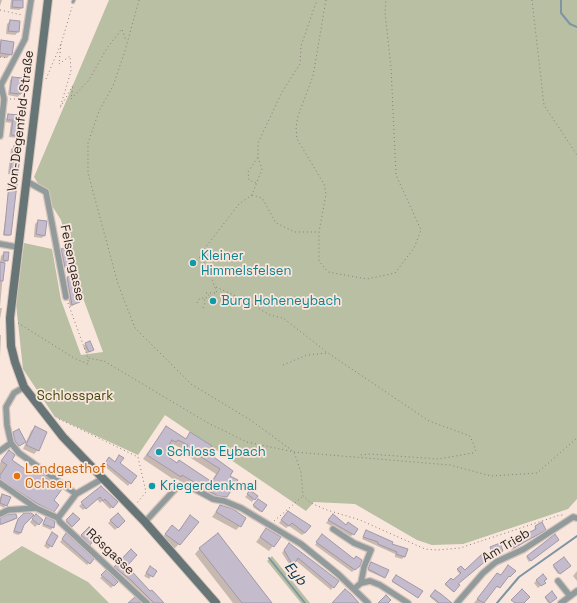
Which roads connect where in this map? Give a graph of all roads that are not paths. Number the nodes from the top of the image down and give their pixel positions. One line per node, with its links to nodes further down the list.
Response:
1 (31, 0): 3 (street)
2 (48, 0): 5 (main road, Von-Degenfeld-Straße)
3 (0, 84): 4 (street)
4 (0, 136)
5 (26, 181): 7 (main road, Von-Degenfeld-Straße); 8 (street, Felsengasse)
6 (0, 244): 7 (street)
7 (18, 247): 9 (main road, Von-Degenfeld-Straße)
8 (66, 297)
9 (24, 387): 10 (street); 13 (main road, Von-Degenfeld-Straße)
10 (3, 407): 11 (street)
11 (11, 443): 12 (street); 15 (street)
12 (0, 451)
13 (102, 479): 15 (street); 20 (main road, Von-Degenfeld-Straße)
14 (0, 484): 16 (street)
15 (76, 494): 19 (street)
16 (36, 508): 17 (street); 19 (street)
17 (0, 514)
18 (575, 517): 31 (street, Am Trieb)
19 (58, 518): 27 (street, Rösgasse)
20 (144, 522): 24 (street); 28 (main road, Von-Degenfeld-Straße)
21 (333, 529): 23 (street)
22 (558, 581): 26 (street)
23 (361, 583): 24 (street); 30 (street)
24 (354, 589): 29 (street)
25 (577, 591): 26 (street)
26 (570, 596): 32 (street)
27 (147, 603)
28 (216, 603)
29 (368, 603)
30 (408, 603)
31 (457, 603)
32 (562, 603)

